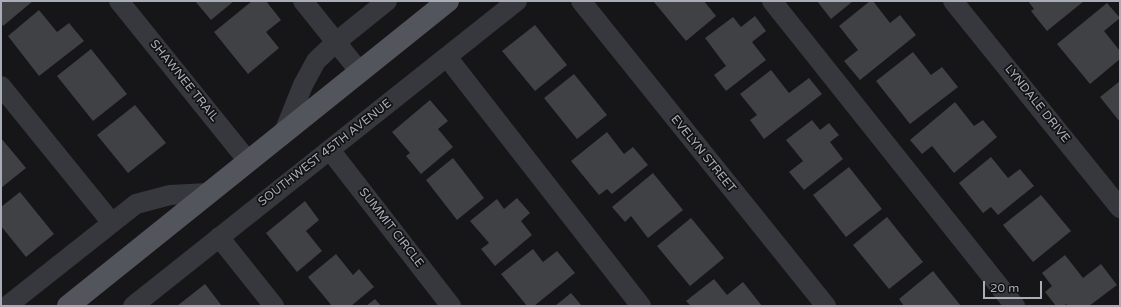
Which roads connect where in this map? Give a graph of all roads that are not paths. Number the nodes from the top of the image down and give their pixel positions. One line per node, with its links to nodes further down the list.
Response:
1 (119, 1): 15 (street, SHAWNEE TRAIL)
2 (303, 1): 9 (street)
3 (387, 1): 9 (street)
4 (448, 1): 11 (main road)
5 (517, 1): 10 (street, SOUTHWEST 45TH AVENUE)
6 (581, 1): 26 (street, EVELYN STREET)
7 (772, 1): 27 (street)
8 (953, 1): 17 (street, LYNDALE DRIVE)
9 (336, 42): 11 (street); 13 (street)
10 (447, 57): 14 (street, SOUTHWEST 45TH AVENUE); 25 (street)
11 (360, 72): 13 (main road)
12 (1, 86): 18 (street)
13 (284, 132): 15 (main road)
14 (330, 150): 19 (street, SOUTHWEST 45TH AVENUE); 24 (street, SUMMIT CIRCLE)
15 (248, 162): 16 (main road)
16 (208, 193): 18 (street); 20 (main road)
17 (1120, 208)
18 (112, 223): 21 (street)
19 (220, 237): 22 (street, SOUTHWEST 45TH AVENUE); 23 (street)
20 (79, 303)
21 (7, 306)
22 (133, 306)
23 (274, 306)
24 (451, 306)
25 (642, 306)
26 (826, 306)
27 (1015, 306)

